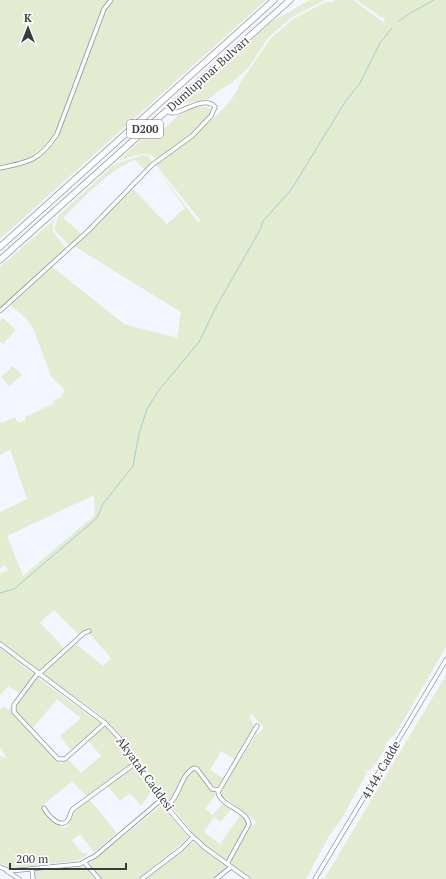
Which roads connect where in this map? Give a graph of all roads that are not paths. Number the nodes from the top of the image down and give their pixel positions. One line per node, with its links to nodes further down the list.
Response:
1 (111, 0): 5 (street)
2 (274, 0): 6 (highway, Dumlupınar Bulvarı / D200)
3 (290, 0): 4 (highway, Dumlupınar Bulvarı / D200)
4 (167, 110): 7 (highway, Dumlupınar Bulvarı / D200); 8 (street)
5 (0, 168)
6 (0, 247)
7 (0, 260)
8 (0, 311)
9 (89, 631): 12 (street)
10 (0, 644): 12 (street, Akyatak Caddesi)
11 (446, 660): 33 (street, 4144. Cadde)
12 (38, 674): 13 (street, Akyatak Caddesi); 13 (street)
13 (105, 723): 15 (street, Akyatak Caddesi)
14 (257, 726): 16 (street)
15 (137, 762): 17 (street, Akyatak Caddesi); 19 (street)
16 (219, 790): 18 (street); 22 (street)
17 (161, 800): 18 (street, Akyatak Caddesi); 21 (street)
18 (167, 806): 20 (street, Akyatak Caddesi)
19 (44, 808)
20 (192, 837): 22 (street, Akyatak Caddesi); 30 (street)
21 (84, 862): 25 (street); 29 (street)
22 (227, 864): 24 (street, Akyatak Caddesi)
23 (0, 867): 26 (street)
24 (231, 867): 31 (street); 32 (street, Akyatak Caddesi)
25 (32, 869): 26 (street); 28 (street)
26 (4, 870): 27 (street)
27 (19, 879)
28 (34, 879)
29 (99, 879)
30 (142, 879)
31 (216, 879)
32 (248, 879)
33 (315, 879)

